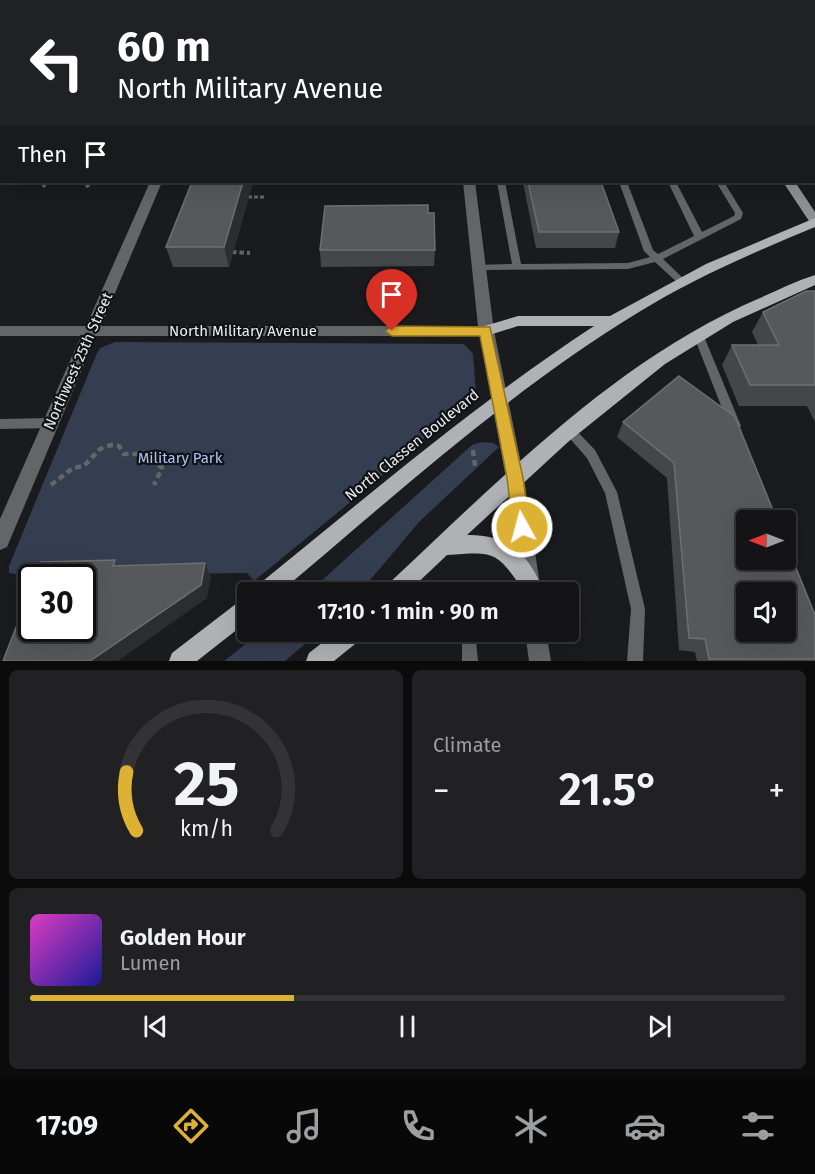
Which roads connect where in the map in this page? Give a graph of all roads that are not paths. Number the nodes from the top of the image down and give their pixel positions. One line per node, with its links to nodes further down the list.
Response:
1 (156, 183): 17 (street, Northwest 25th Street)
2 (469, 183): 11 (street)
3 (501, 183): 12 (lane)
4 (623, 183): 10 (lane)
5 (672, 183): 9 (lane)
6 (721, 183): 9 (lane)
7 (790, 183): 8 (main road)
8 (815, 222): 14 (main road, North Classen Boulevard)
9 (699, 236): 10 (lane)
10 (656, 259): 12 (lane); 14 (lane)
11 (478, 267): 12 (lane); 18 (street)
12 (517, 267)
13 (815, 280): 19 (main road)
14 (682, 282): 15 (main road, North Classen Boulevard)
15 (612, 321): 18 (main road); 20 (main road, North Classen Boulevard)
16 (0, 331): 17 (street, North Military Avenue)
17 (91, 331): 18 (street, North Military Avenue); 21 (street, Northwest 25th Street)
18 (486, 331): 20 (street)
19 (698, 334): 23 (main road); 24 (lane)
20 (500, 400): 25 (street); 28 (main road, North Classen Boulevard)
21 (51, 423): 22 (lane); 26 (street, Northwest 25th Street)
22 (0, 424)
23 (569, 430): 25 (main road); 40 (lane)
24 (738, 433)
25 (515, 478): 27 (main road); 31 (street)
26 (0, 541)
27 (443, 546): 29 (main road); 30 (main road)
28 (277, 582)
29 (405, 582)
30 (527, 582)
31 (529, 582)
32 (237, 616): 37 (main road)
33 (342, 642): 36 (main road)
34 (469, 642): 38 (lane)
35 (537, 642): 39 (street)
36 (326, 659)
37 (180, 661)
38 (470, 661)
39 (540, 661)
40 (635, 661)

